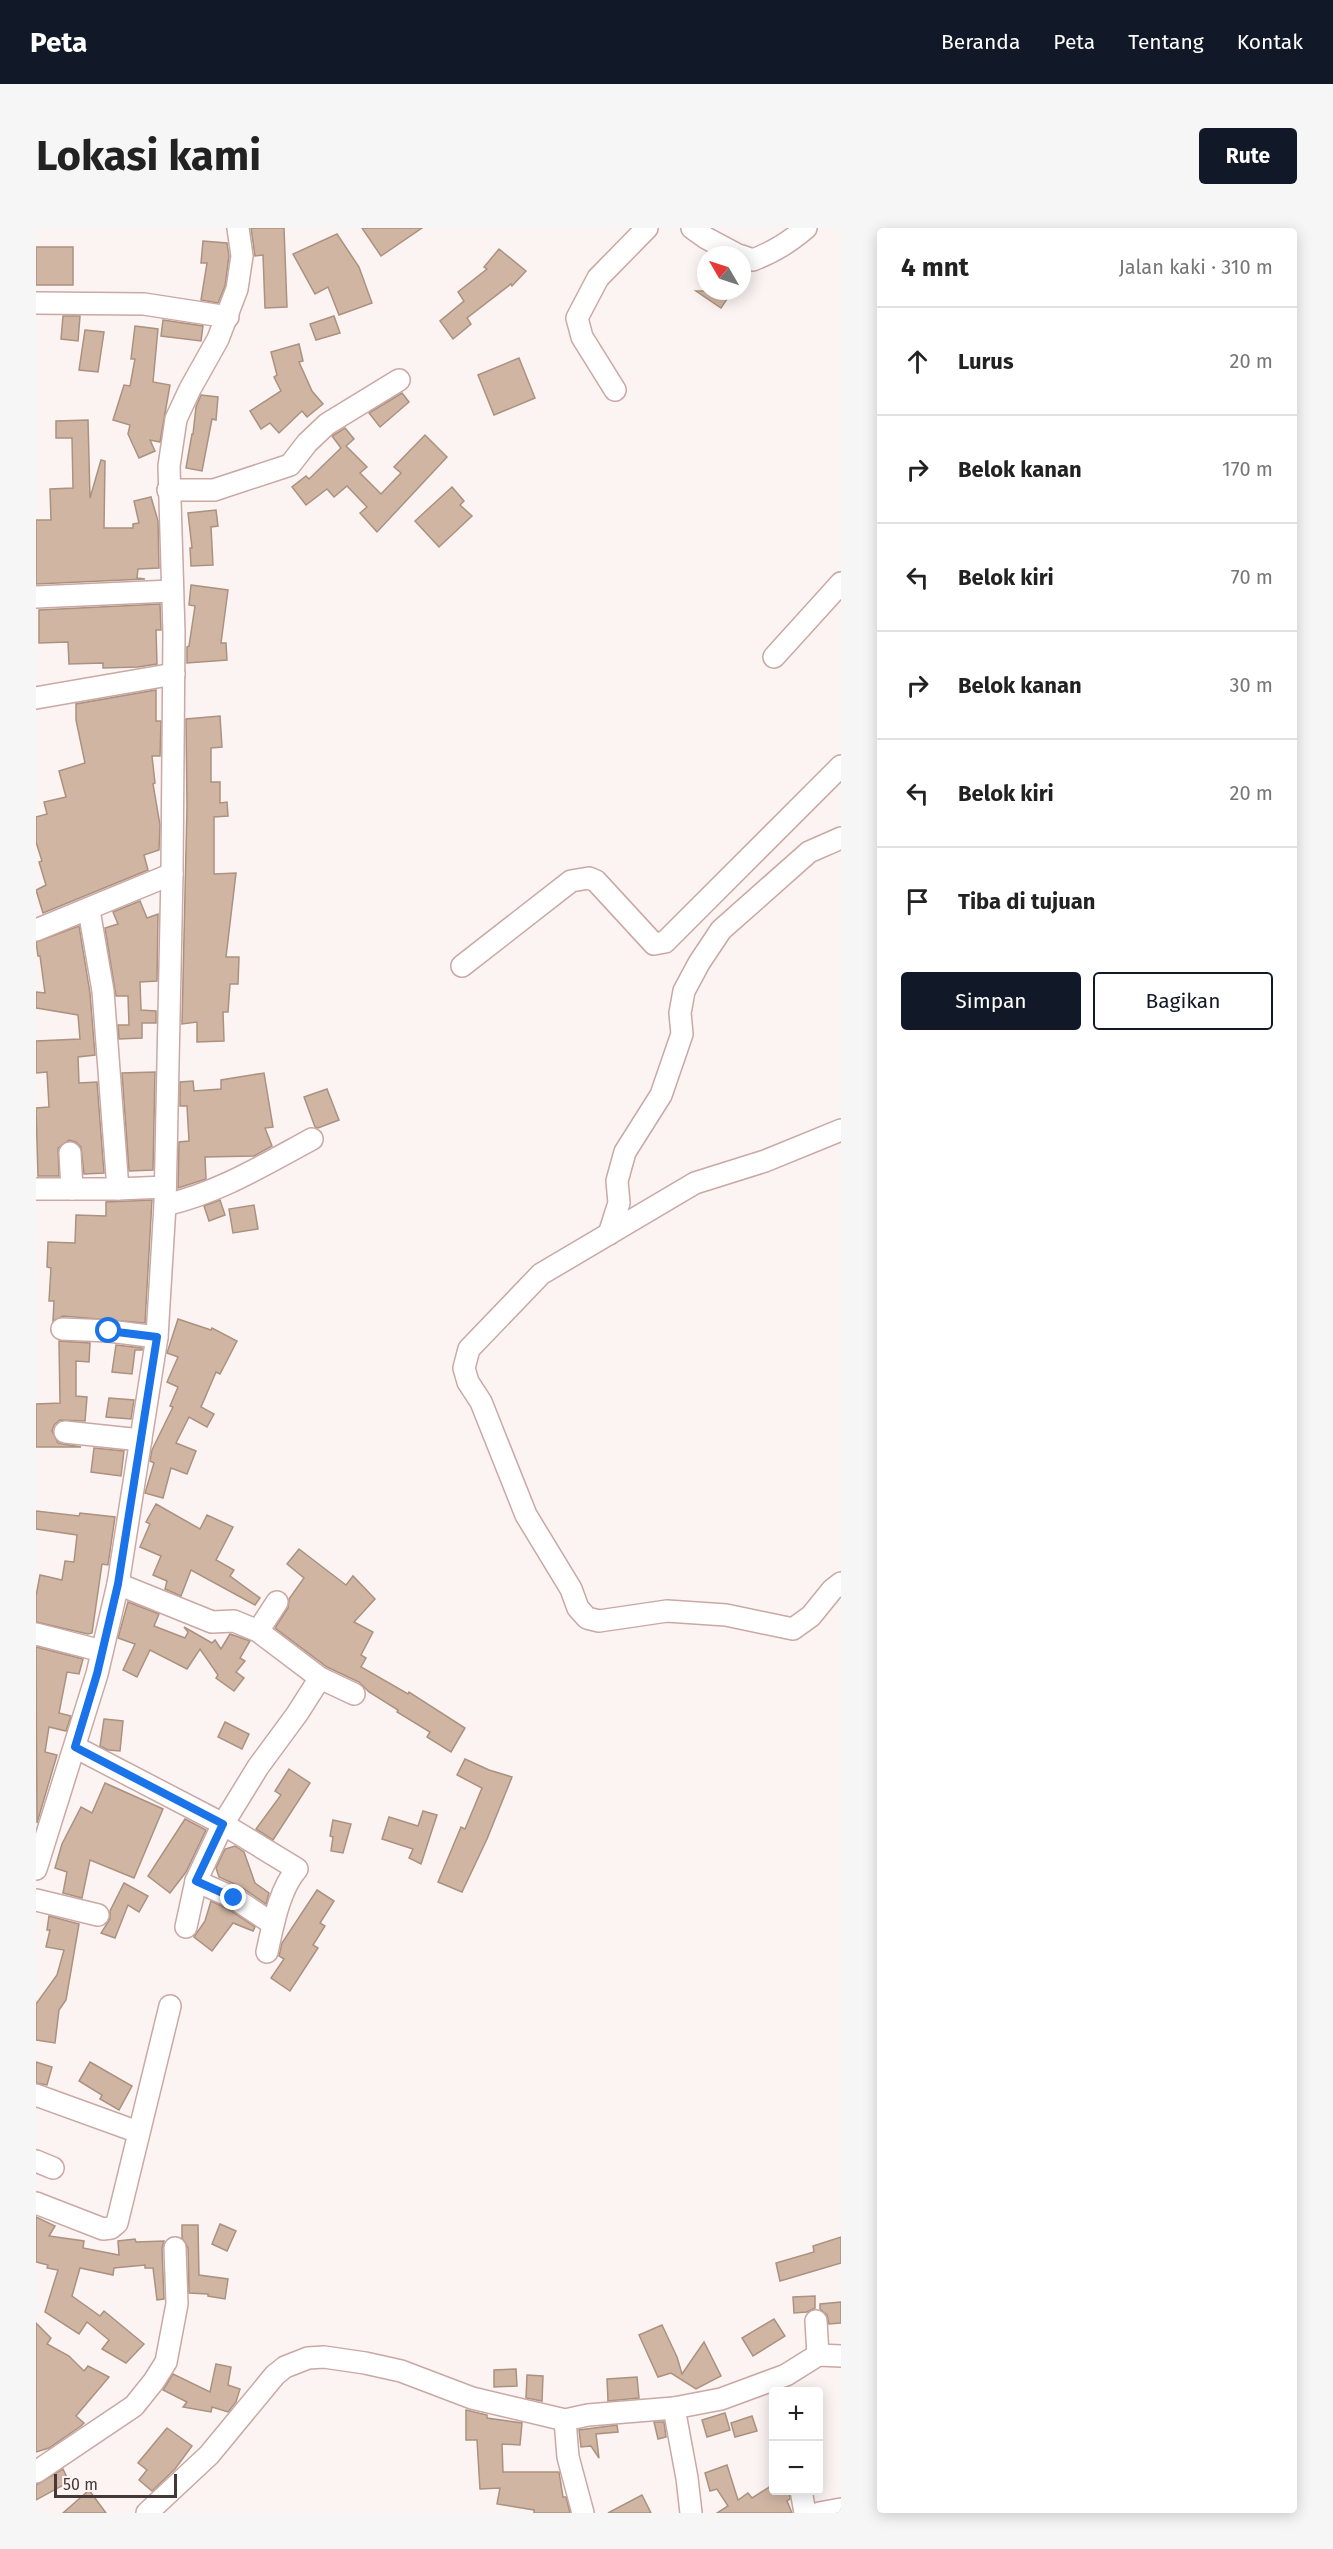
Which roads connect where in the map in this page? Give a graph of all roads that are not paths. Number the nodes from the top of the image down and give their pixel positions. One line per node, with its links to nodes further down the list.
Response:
1 (238, 228): 8 (street)
2 (647, 228): 10 (street)
3 (692, 228): 5 (street)
4 (806, 228): 6 (street)
5 (721, 246)
6 (751, 259)
7 (36, 303): 8 (street)
8 (228, 317): 11 (street)
9 (399, 380): 11 (street)
10 (615, 390)
11 (168, 490): 13 (street)
12 (841, 583): 15 (street)
13 (171, 591): 14 (street); 16 (street)
14 (36, 597)
15 (774, 657)
16 (174, 674): 17 (street); 20 (street)
17 (36, 698)
18 (841, 766): 23 (street)
19 (841, 838): 31 (street)
20 (172, 874): 21 (street); 30 (street)
21 (89, 910): 22 (street); 29 (street)
22 (36, 930)
23 (462, 966)
24 (841, 1130): 31 (street)
25 (312, 1139): 30 (street)
26 (70, 1153): 28 (street)
27 (36, 1189): 28 (street)
28 (72, 1189): 29 (street)
29 (118, 1189): 30 (street)
30 (165, 1196): 33 (street)
31 (609, 1234): 36 (street)
32 (62, 1329): 33 (street)
33 (157, 1337): 35 (street)
34 (65, 1432): 35 (street)
35 (141, 1440): 37 (street)
36 (841, 1583)
37 (118, 1584): 39 (street); 41 (street)
38 (276, 1602): 39 (street)
39 (258, 1630): 42 (street)
40 (36, 1634): 41 (street)
41 (102, 1651): 44 (street)
42 (320, 1678): 43 (street); 45 (street)
43 (354, 1694)
44 (75, 1747): 45 (street); 46 (street)
45 (223, 1824): 47 (street); 50 (street)
46 (36, 1869)
47 (196, 1881): 50 (street); 51 (street)
48 (36, 1900): 49 (street)
49 (98, 1916)
50 (273, 1924): 52 (street)
51 (186, 1928)
52 (267, 1952)
53 (170, 2006): 55 (street)
54 (36, 2095): 55 (street)
55 (138, 2132): 56 (street)
56 (36, 2203)
57 (175, 2248): 64 (street)
58 (816, 2322): 59 (street)
59 (818, 2355): 60 (street); 61 (street)
60 (841, 2356)
61 (786, 2383): 62 (street)
62 (674, 2408): 63 (street); 69 (street)
63 (565, 2420): 67 (street); 68 (street)
64 (36, 2472)
65 (802, 2495): 70 (street)
66 (841, 2509): 71 (street)
67 (147, 2513)
68 (583, 2513)
69 (691, 2513)
70 (805, 2513)
71 (819, 2513)

